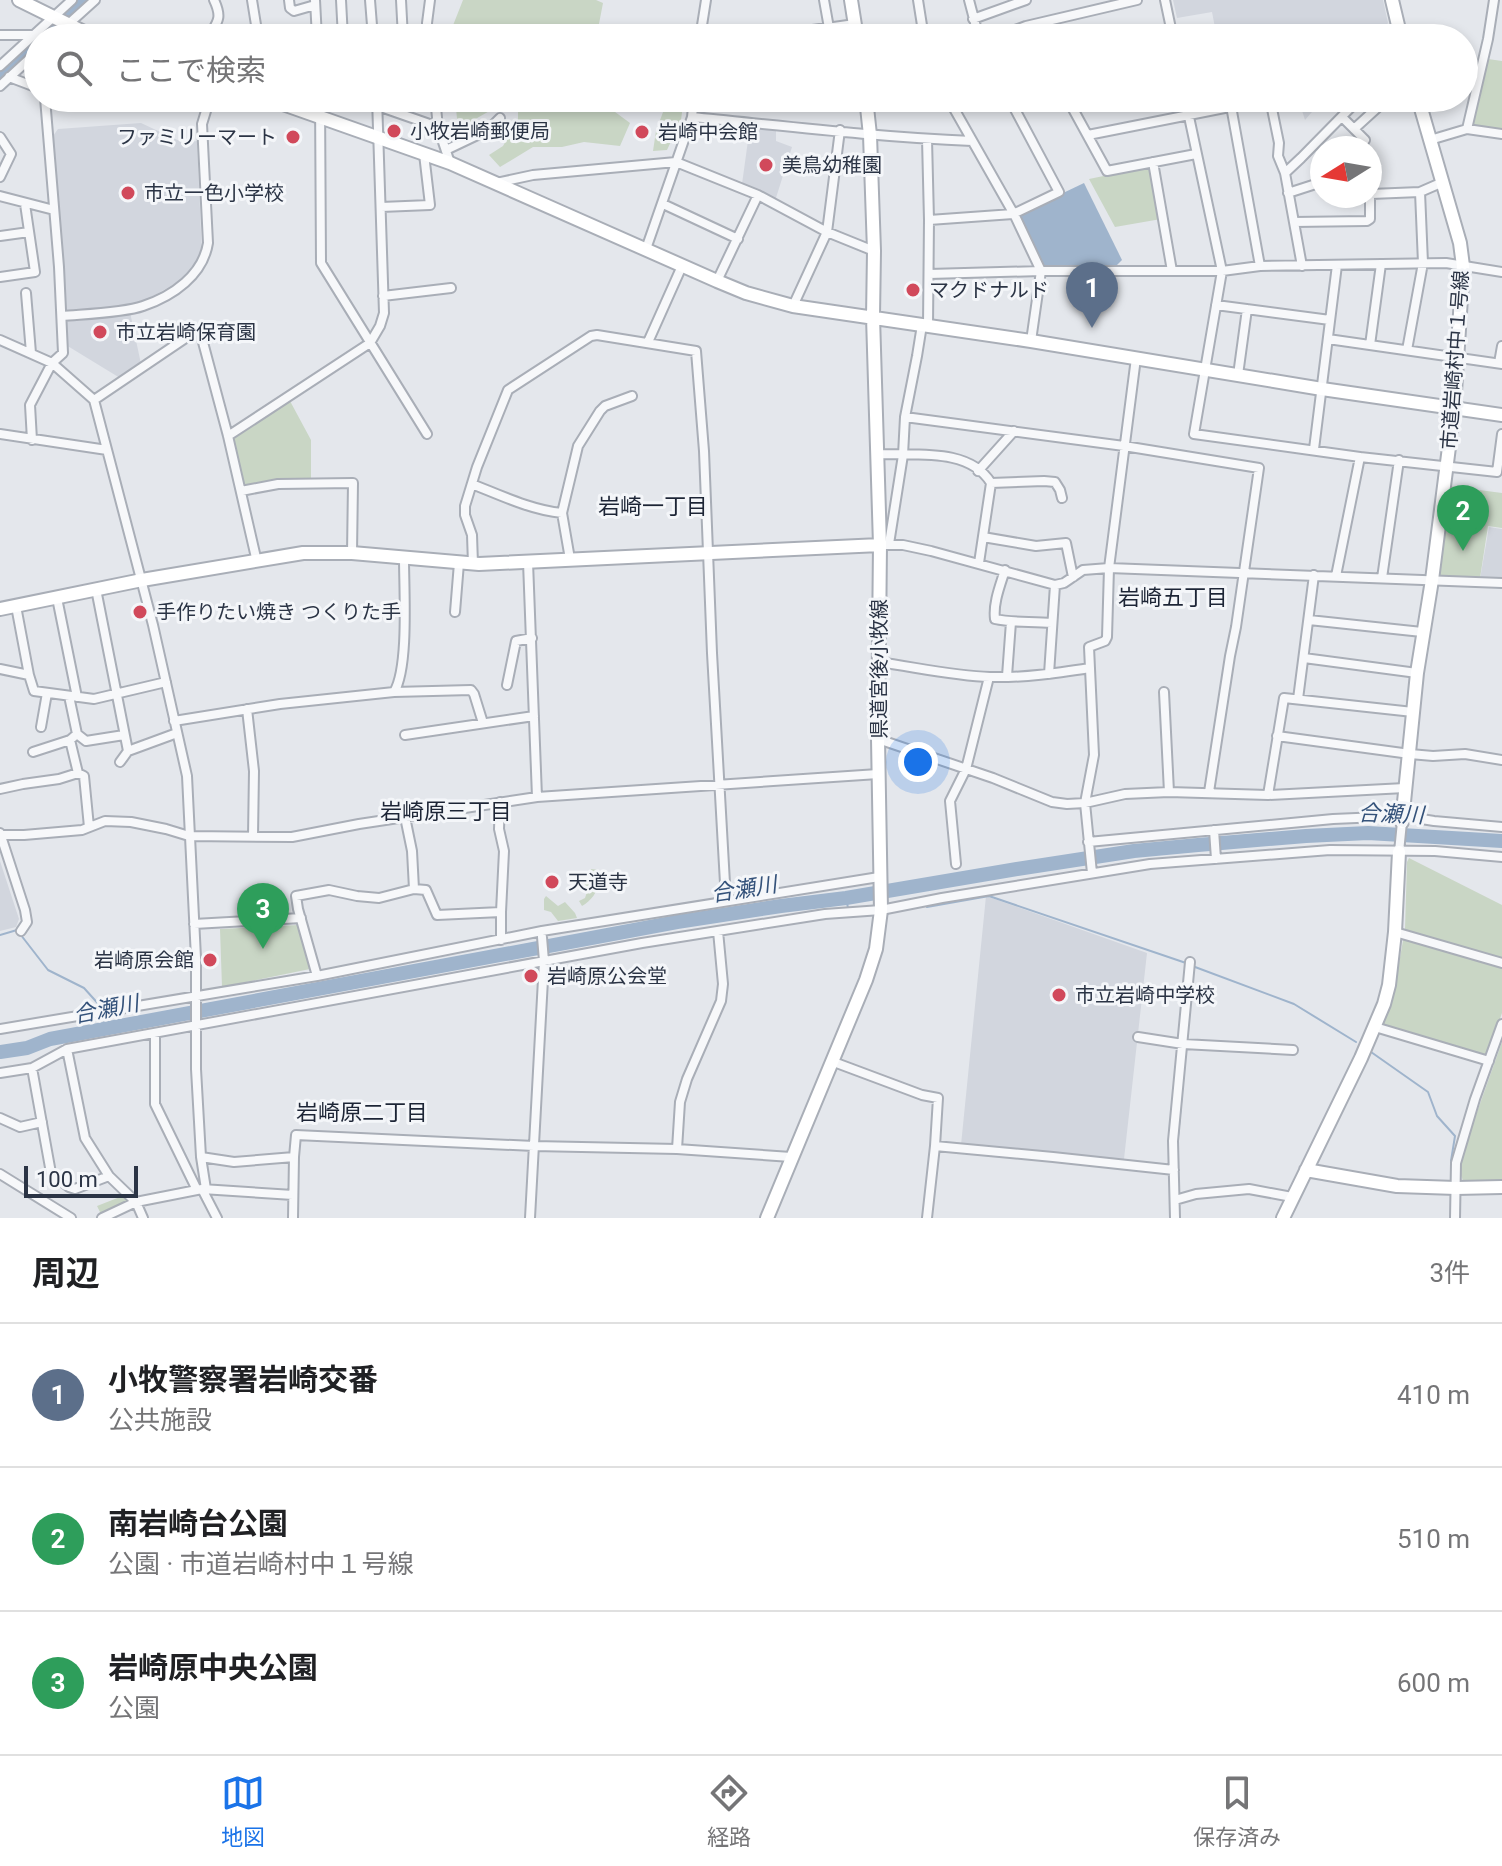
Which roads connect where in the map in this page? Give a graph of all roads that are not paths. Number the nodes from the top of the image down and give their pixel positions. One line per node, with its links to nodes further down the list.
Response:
1 (19, 0): 22 (street)
2 (72, 0): 22 (street)
3 (95, 0): 26 (street)
4 (214, 0): 27 (street)
5 (252, 0): 28 (street)
6 (289, 0): 21 (street)
7 (341, 0): 30 (street)
8 (370, 0): 31 (street)
9 (401, 0): 32 (street)
10 (430, 0): 33 (street)
11 (706, 0): 34 (street)
12 (824, 0): 35 (street)
13 (851, 0): 36 (street)
14 (918, 0): 37 (street)
15 (969, 0): 23 (street)
16 (1026, 0): 23 (street)
17 (1137, 0): 39 (street)
18 (1165, 0): 40 (street)
19 (1394, 0): 41 (street)
20 (1494, 0): 48 (street)
21 (315, 3): 29 (street)
22 (52, 18): 24 (street); 25 (street)
23 (973, 19): 38 (street)
24 (46, 24)
25 (65, 24)
26 (68, 24)
27 (217, 24)
28 (255, 24)
29 (316, 24)
30 (342, 24)
31 (372, 24)
32 (402, 24)
33 (427, 24)
34 (702, 24)
35 (828, 24)
36 (855, 24)
37 (922, 24)
38 (975, 24)
39 (1035, 24)
40 (1168, 24)
41 (1398, 24)
42 (0, 35): 43 (street)
43 (24, 35)
44 (24, 44): 46 (street)
45 (24, 64): 47 (street)
46 (0, 66)
47 (9, 77): 49 (street); 50 (street)
48 (1478, 82)
49 (24, 83)
50 (0, 86)
51 (46, 112): 107 (street)
52 (206, 112): 137 (street)
53 (306, 112): 72 (street)
54 (320, 112): 72 (street)
55 (377, 112): 85 (street)
56 (401, 112): 76 (street)
57 (436, 112): 76 (street)
58 (693, 112): 73 (street)
59 (868, 112): 81 (street, 県道宮後小牧線)
60 (956, 112): 88 (street)
61 (1016, 112): 108 (street)
62 (1075, 112): 82 (street)
63 (1187, 112): 71 (street)
64 (1202, 112): 71 (street)
65 (1232, 112): 121 (street)
66 (1273, 112): 95 (street)
67 (1347, 112): 74 (street)
68 (1373, 112): 77 (street)
69 (1422, 112): 87 (street, 市道岩崎村中１号線)
70 (1471, 112): 78 (street)
71 (1188, 115): 82 (street); 91 (street)
72 (320, 117): 85 (street); 145 (street)
73 (692, 117): 79 (street); 92 (street)
74 (1342, 117): 77 (street); 95 (street)
75 (500, 118): 89 (street)
76 (438, 127): 89 (street)
77 (1354, 129): 83 (street)
78 (1467, 129): 80 (street); 87 (street)
79 (840, 130): 81 (street); 112 (street)
80 (1502, 134)
81 (870, 135): 86 (street); 116 (street, 県道宮後小牧線)
82 (1088, 135): 93 (street)
83 (1361, 136)
84 (0, 137): 96 (street)
85 (378, 137): 90 (street); 106 (street)
86 (927, 139): 88 (street); 109 (street)
87 (1430, 140): 97 (street, 市道岩崎村中１号線)
88 (972, 141): 108 (street)
89 (446, 150): 94 (street)
90 (424, 154): 94 (street); 106 (street)
91 (1196, 154): 93 (street); 126 (street)
92 (676, 162): 98 (street); 102 (street); 105 (street)
93 (1153, 162): 125 (street)
94 (450, 163): 98 (street)
95 (1285, 173): 101 (street)
96 (0, 177)
97 (1443, 182): 100 (street); 123 (street, 市道岩崎村中１号線)
98 (495, 183): 115 (street)
99 (1310, 186): 101 (street)
100 (1420, 192): 110 (street); 117 (street)
101 (1288, 193): 110 (street)
102 (758, 195): 112 (street); 114 (street)
103 (0, 196): 104 (street)
104 (25, 204): 107 (street); 111 (street)
105 (663, 204): 114 (street); 115 (street)
106 (381, 207): 133 (street)
107 (54, 210): 137 (street)
108 (1013, 214): 109 (street); 124 (street)
109 (929, 220): 128 (street)
110 (1294, 222): 122 (street)
111 (29, 232): 113 (street); 129 (street)
112 (827, 232): 116 (street); 135 (street)
113 (0, 236)
114 (738, 239): 130 (street)
115 (646, 249): 120 (street)
116 (874, 251): 138 (street, 県道宮後小牧線)
117 (1423, 263): 118 (street); 123 (street); 148 (street)
118 (1381, 264): 119 (street); 146 (street)
119 (1337, 265): 122 (street); 139 (street)
120 (682, 266): 130 (street); 144 (street)
121 (1260, 266): 122 (street); 126 (street)
122 (1302, 266)
123 (1463, 266): 127 (street); 150 (street, 市道岩崎村中１号線)
124 (1041, 271): 125 (street); 128 (street); 143 (street)
125 (1172, 271): 126 (street)
126 (1222, 271): 134 (street)
127 (1502, 272)
128 (929, 274): 140 (street)
129 (0, 277)
130 (717, 281): 135 (street)
131 (451, 288): 133 (street)
132 (26, 293): 149 (street)
133 (383, 296): 145 (street)
134 (1216, 305): 136 (street); 154 (street)
135 (793, 306): 138 (street)
136 (1247, 309): 139 (street); 155 (street)
137 (62, 316): 152 (street)
138 (873, 317): 140 (street); 171 (street, 県道宮後小牧線)
139 (1330, 320): 141 (street)
140 (925, 325): 143 (street); 161 (street)
141 (1328, 339): 146 (street); 156 (street)
142 (0, 340): 149 (street)
143 (1031, 341): 151 (street)
144 (648, 342): 178 (street); 184 (street)
145 (370, 343): 164 (street); 166 (street)
146 (1370, 345): 148 (street)
147 (1502, 346): 153 (street)
148 (1407, 350): 150 (street)
149 (31, 353): 152 (street)
150 (1457, 357): 153 (street); 159 (street, 市道岩崎村中１号線)
151 (1136, 358): 154 (street); 168 (street)
152 (52, 363): 158 (street); 167 (street)
153 (1501, 363)
154 (1205, 370): 155 (street); 169 (street)
155 (1238, 375): 156 (street)
156 (1322, 389): 159 (street); 169 (street)
157 (632, 396): 181 (street)
158 (94, 400): 166 (street); 170 (street)
159 (1454, 408): 160 (street); 175 (street, 市道岩崎村中１号線)
160 (1502, 415)
161 (905, 417): 162 (street); 172 (street)
162 (1014, 431): 168 (street); 176 (street)
163 (0, 434): 167 (street)
164 (427, 434)
165 (1502, 434): 175 (street)
166 (228, 436): 179 (street)
167 (32, 440): 170 (street)
168 (1124, 446): 193 (street); 195 (street)
169 (1314, 449): 173 (street)
170 (107, 450): 200 (street)
171 (878, 454): 172 (street); 183 (street, 県道宮後小牧線)
172 (903, 455): 176 (street); 183 (street)
173 (1360, 457): 174 (street); 197 (street)
174 (1399, 460): 175 (street); 199 (street)
175 (1446, 466): 201 (street, 市道岩崎村中１号線)
176 (978, 471): 177 (street)
177 (991, 483): 180 (street); 182 (street)
178 (472, 484): 181 (street); 192 (street)
179 (241, 491): 185 (street); 188 (street)
180 (1062, 498)
181 (562, 513): 187 (street)
182 (983, 537): 191 (street); 198 (street)
183 (884, 544): 184 (street); 191 (street); 215 (street, 県道宮後小牧線)
184 (708, 552): 187 (street); 251 (street)
185 (352, 553): 186 (street); 188 (street)
186 (404, 559): 190 (street); 225 (street)
187 (570, 559): 189 (street)
188 (257, 562): 200 (street)
189 (528, 562): 192 (street); 213 (street)
190 (459, 563): 192 (street); 208 (street)
191 (979, 563): 194 (street)
192 (473, 564)
193 (1109, 568): 195 (street); 198 (street); 216 (street)
194 (1005, 570): 203 (street); 210 (street)
195 (1243, 572): 196 (street); 255 (street)
196 (1314, 575): 197 (street); 209 (street)
197 (1336, 576): 199 (street)
198 (1073, 577): 203 (street)
199 (1382, 578): 201 (street)
200 (142, 580): 204 (street); 223 (street)
201 (1432, 580): 202 (street); 212 (street, 市道岩崎村中１号線)
202 (1502, 583)
203 (1055, 585): 211 (street)
204 (96, 589): 205 (street); 228 (street)
205 (57, 598): 206 (street); 229 (street)
206 (16, 606): 207 (street); 220 (street)
207 (0, 609)
208 (455, 612)
209 (1309, 620): 212 (street); 214 (street)
210 (1011, 622): 211 (street); 221 (street)
211 (1052, 623): 219 (street)
212 (1422, 632): 218 (street, 市道岩崎村中１号線)
213 (532, 638): 224 (street); 233 (street)
214 (1304, 658): 218 (street); 230 (street)
215 (878, 662): 222 (street); 242 (street, 県道宮後小牧線)
216 (1090, 668): 219 (street); 259 (street)
217 (0, 669): 220 (street)
218 (1417, 673): 232 (street, 市道岩崎村中１号線)
219 (1049, 674): 221 (street)
220 (29, 675): 227 (street)
221 (1007, 676): 222 (street)
222 (989, 677): 248 (street)
223 (166, 682): 228 (street); 234 (street)
224 (507, 685)
225 (394, 692): 231 (street); 235 (street)
226 (1164, 692): 254 (street)
227 (47, 693): 229 (street); 236 (street)
228 (116, 695): 229 (street); 238 (street)
229 (73, 697): 241 (street)
230 (1298, 699): 232 (street); 240 (street)
231 (247, 709): 234 (street); 267 (street)
232 (1413, 712): 245 (street, 市道岩崎村中１号線)
233 (534, 716): 235 (street); 257 (street)
234 (174, 721): 237 (street)
235 (483, 723): 239 (street)
236 (41, 727)
237 (177, 733): 243 (street); 266 (street)
238 (124, 735): 241 (street); 243 (street)
239 (405, 735)
240 (1277, 736): 245 (street); 256 (street)
241 (73, 737): 244 (street); 249 (street)
242 (878, 739): 248 (street); 250 (street, 県道宮後小牧線)
243 (128, 751): 247 (street)
244 (33, 752)
245 (1410, 754): 246 (street); 252 (street, 市道岩崎村中１号線)
246 (1502, 760)
247 (120, 762)
248 (966, 769): 259 (street); 272 (street)
249 (78, 773): 253 (street); 262 (street)
250 (878, 774): 251 (street); 274 (street, 県道宮後小牧線)
251 (720, 784): 257 (street); 276 (street)
252 (1405, 788): 256 (street); 261 (street, 市道岩崎村中１号線)
253 (0, 789)
254 (1169, 792): 255 (street); 259 (street)
255 (1209, 792): 256 (street)
256 (1268, 795)
257 (537, 797): 258 (street)
258 (500, 802): 260 (street); 278 (street)
259 (1085, 803): 268 (street)
260 (405, 817): 267 (street); 275 (street)
261 (1403, 819): 263 (street); 264 (street); 269 (street)
262 (89, 827): 265 (street); 266 (street)
263 (1502, 827)
264 (1214, 830): 268 (street); 271 (street)
265 (0, 834): 281 (street)
266 (189, 836): 267 (street); 280 (street)
267 (253, 836)
268 (1088, 845): 273 (street)
269 (1399, 852): 270 (street); 271 (street); 283 (street)
270 (1502, 857)
271 (1216, 859): 273 (street)
272 (956, 864)
273 (1091, 870): 277 (street)
274 (879, 877): 276 (street); 277 (street, 県道宮後小牧線)
275 (414, 889): 278 (street); 279 (street)
276 (726, 901): 285 (street)
277 (881, 908): 282 (street); 300 (street, 県道宮後小牧線)
278 (501, 912): 285 (street)
279 (301, 918): 280 (street); 289 (street)
280 (194, 924): 290 (street)
281 (21, 931)
282 (718, 931): 286 (street); 308 (street)
283 (1395, 932): 288 (street); 293 (street)
284 (542, 937): 286 (street)
285 (501, 940): 289 (street)
286 (544, 961): 291 (street); 306 (street)
287 (1190, 962): 297 (street)
288 (1502, 963)
289 (317, 976): 290 (street)
290 (197, 996): 291 (street); 294 (street)
291 (197, 1024): 295 (street); 309 (street)
292 (1502, 1024): 301 (street)
293 (1375, 1027): 301 (street); 313 (street)
294 (0, 1029)
295 (155, 1034): 298 (street); 318 (street)
296 (1138, 1037): 297 (street)
297 (1187, 1044): 299 (street); 312 (street)
298 (67, 1049): 302 (street); 315 (street)
299 (1293, 1050)
300 (831, 1061): 307 (street); 311 (street, 県道宮後小牧線)
301 (1489, 1061): 317 (street)
302 (32, 1068): 303 (street); 305 (street)
303 (0, 1073)
304 (0, 1118): 305 (street)
305 (42, 1122): 315 (street)
306 (534, 1146): 308 (street); 310 (street); 328 (street)
307 (935, 1146): 312 (street); 330 (street)
308 (677, 1149): 311 (street)
309 (201, 1157): 310 (street); 318 (street)
310 (294, 1157): 319 (street)
311 (791, 1157): 329 (street, 県道宮後小牧線)
312 (1174, 1170): 321 (street)
313 (1306, 1170): 317 (street); 320 (street)
314 (0, 1175): 323 (street)
315 (109, 1176): 322 (street)
316 (1502, 1187): 317 (street)
317 (1456, 1188): 333 (street)
318 (202, 1189): 319 (street); 322 (street); 326 (street)
319 (293, 1195): 327 (street)
320 (1292, 1197): 321 (street); 332 (street)
321 (1175, 1200): 331 (street)
322 (136, 1202): 324 (street); 325 (street)
323 (71, 1218)
324 (102, 1218)
325 (143, 1218)
326 (217, 1218)
327 (293, 1218)
328 (530, 1218)
329 (767, 1218)
330 (927, 1218)
331 (1175, 1218)
332 (1283, 1218)
333 (1455, 1218)

